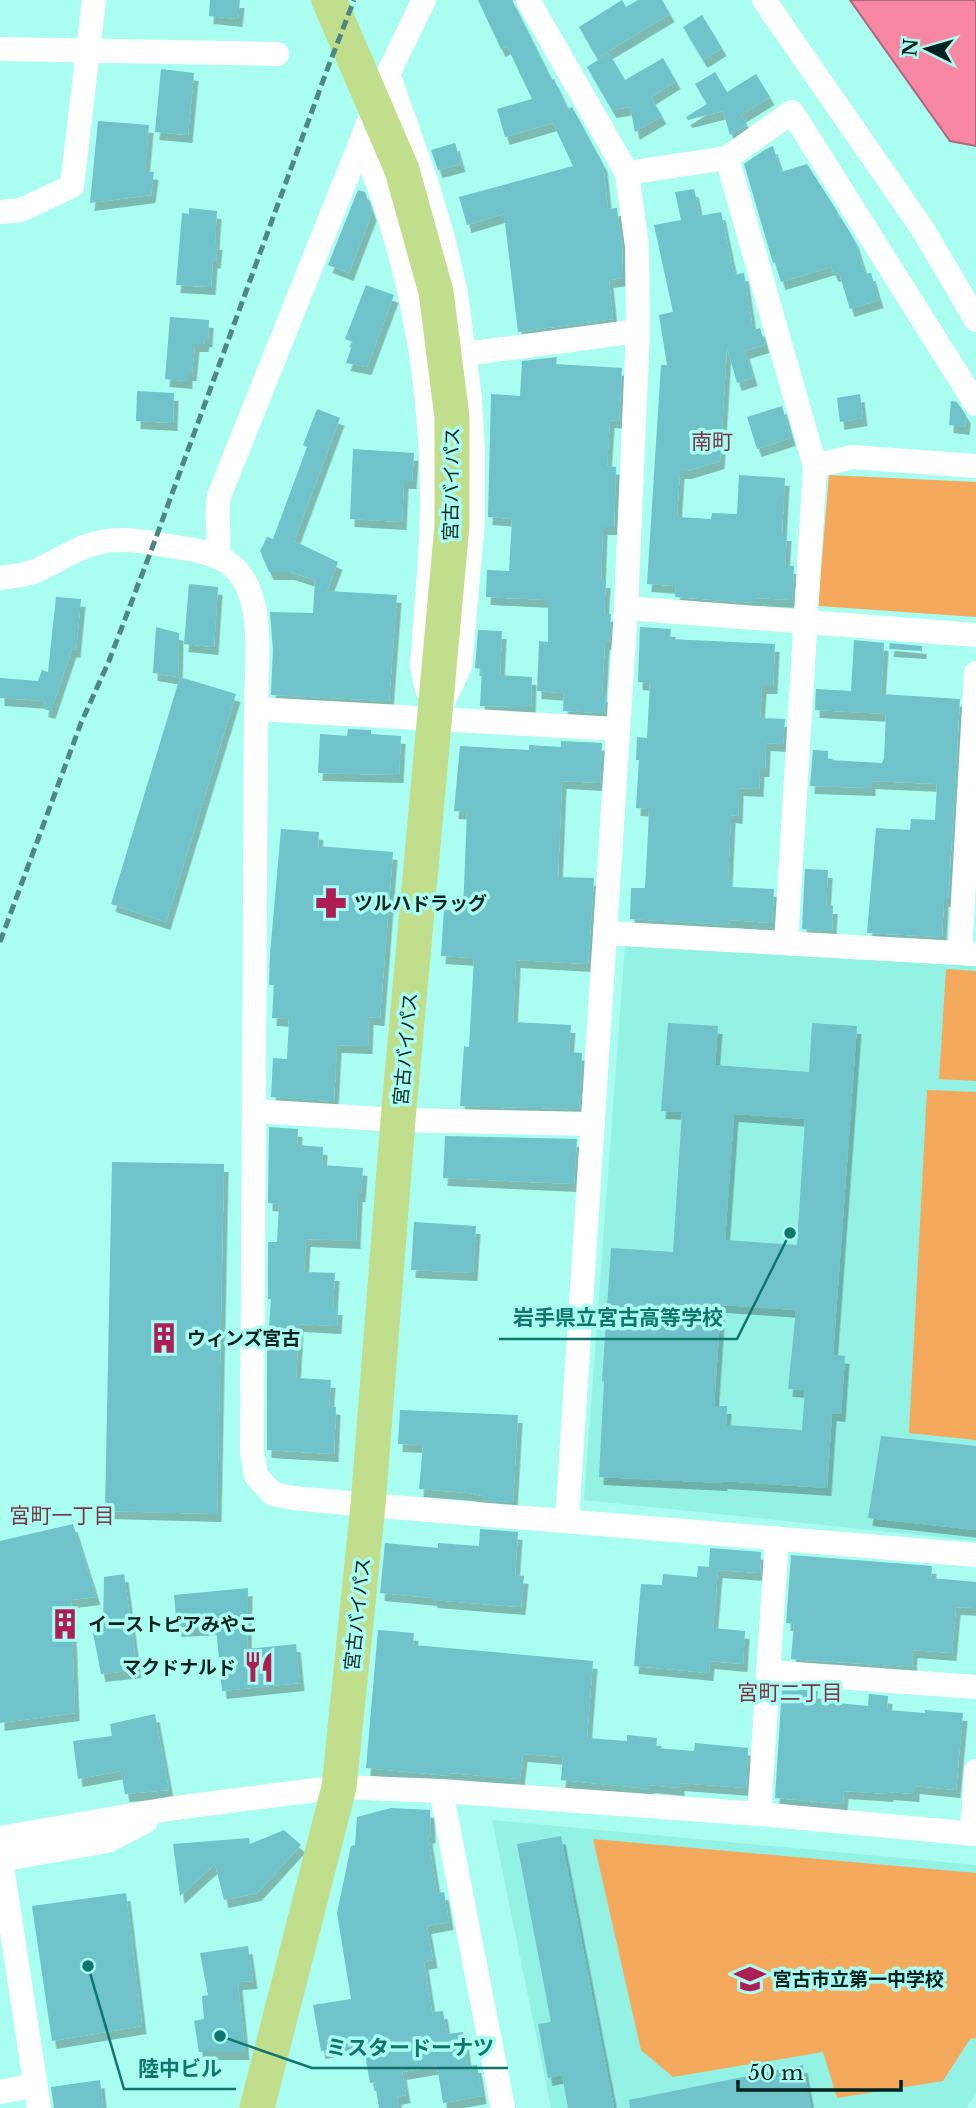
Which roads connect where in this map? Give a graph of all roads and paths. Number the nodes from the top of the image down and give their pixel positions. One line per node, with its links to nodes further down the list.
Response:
1 (94, 0): 7 (street)
2 (329, 0): 27 (highway, 宮古バイパス)
3 (424, 0): 9 (street)
4 (528, 0): 12 (street)
5 (764, 0): 14 (street)
6 (0, 49): 7 (street)
7 (88, 51): 8 (street); 13 (street)
8 (277, 54)
9 (388, 74): 10 (street); 16 (street)
10 (362, 144): 20 (street); 27 (street)
11 (727, 158): 12 (street); 17 (street); 18 (street)
12 (627, 173): 15 (street)
13 (0, 212)
14 (976, 320)
15 (638, 331): 16 (street); 22 (street)
16 (466, 354): 27 (street)
17 (976, 404)
18 (815, 466): 19 (street); 23 (street)
19 (976, 466)
20 (217, 557): 21 (street); 26 (street)
21 (0, 578)
22 (626, 608): 23 (street); 28 (street)
23 (806, 621): 24 (street); 31 (street)
24 (976, 635)
25 (976, 673): 29 (street)
26 (256, 709): 27 (street); 33 (street)
27 (435, 720): 28 (street); 34 (highway, 宮古バイパス)
28 (618, 729): 30 (street)
29 (971, 835): 32 (street)
30 (605, 933): 31 (street); 35 (street)
31 (786, 943): 32 (street)
32 (968, 953)
33 (254, 1111): 34 (street); 36 (street)
34 (398, 1120): 35 (street); 36 (highway, 宮古バイパス)
35 (593, 1124): 37 (street)
36 (368, 1505): 37 (street); 43 (highway, 宮古バイパス)
37 (567, 1520): 38 (street)
38 (777, 1538): 39 (street); 40 (street)
39 (976, 1555)
40 (768, 1672): 41 (street); 46 (street)
41 (976, 1687)
42 (976, 1771): 47 (street)
43 (339, 1787): 44 (street); 45 (street); 52 (highway, 宮古バイパス)
44 (441, 1791): 46 (street); 53 (street)
45 (168, 1809): 48 (street); 49 (street)
46 (759, 1814): 47 (street)
47 (974, 1834)
48 (0, 1838)
49 (0, 1860): 51 (street)
50 (0, 2092): 51 (street)
51 (37, 2097)
52 (257, 2108)
53 (503, 2108)

